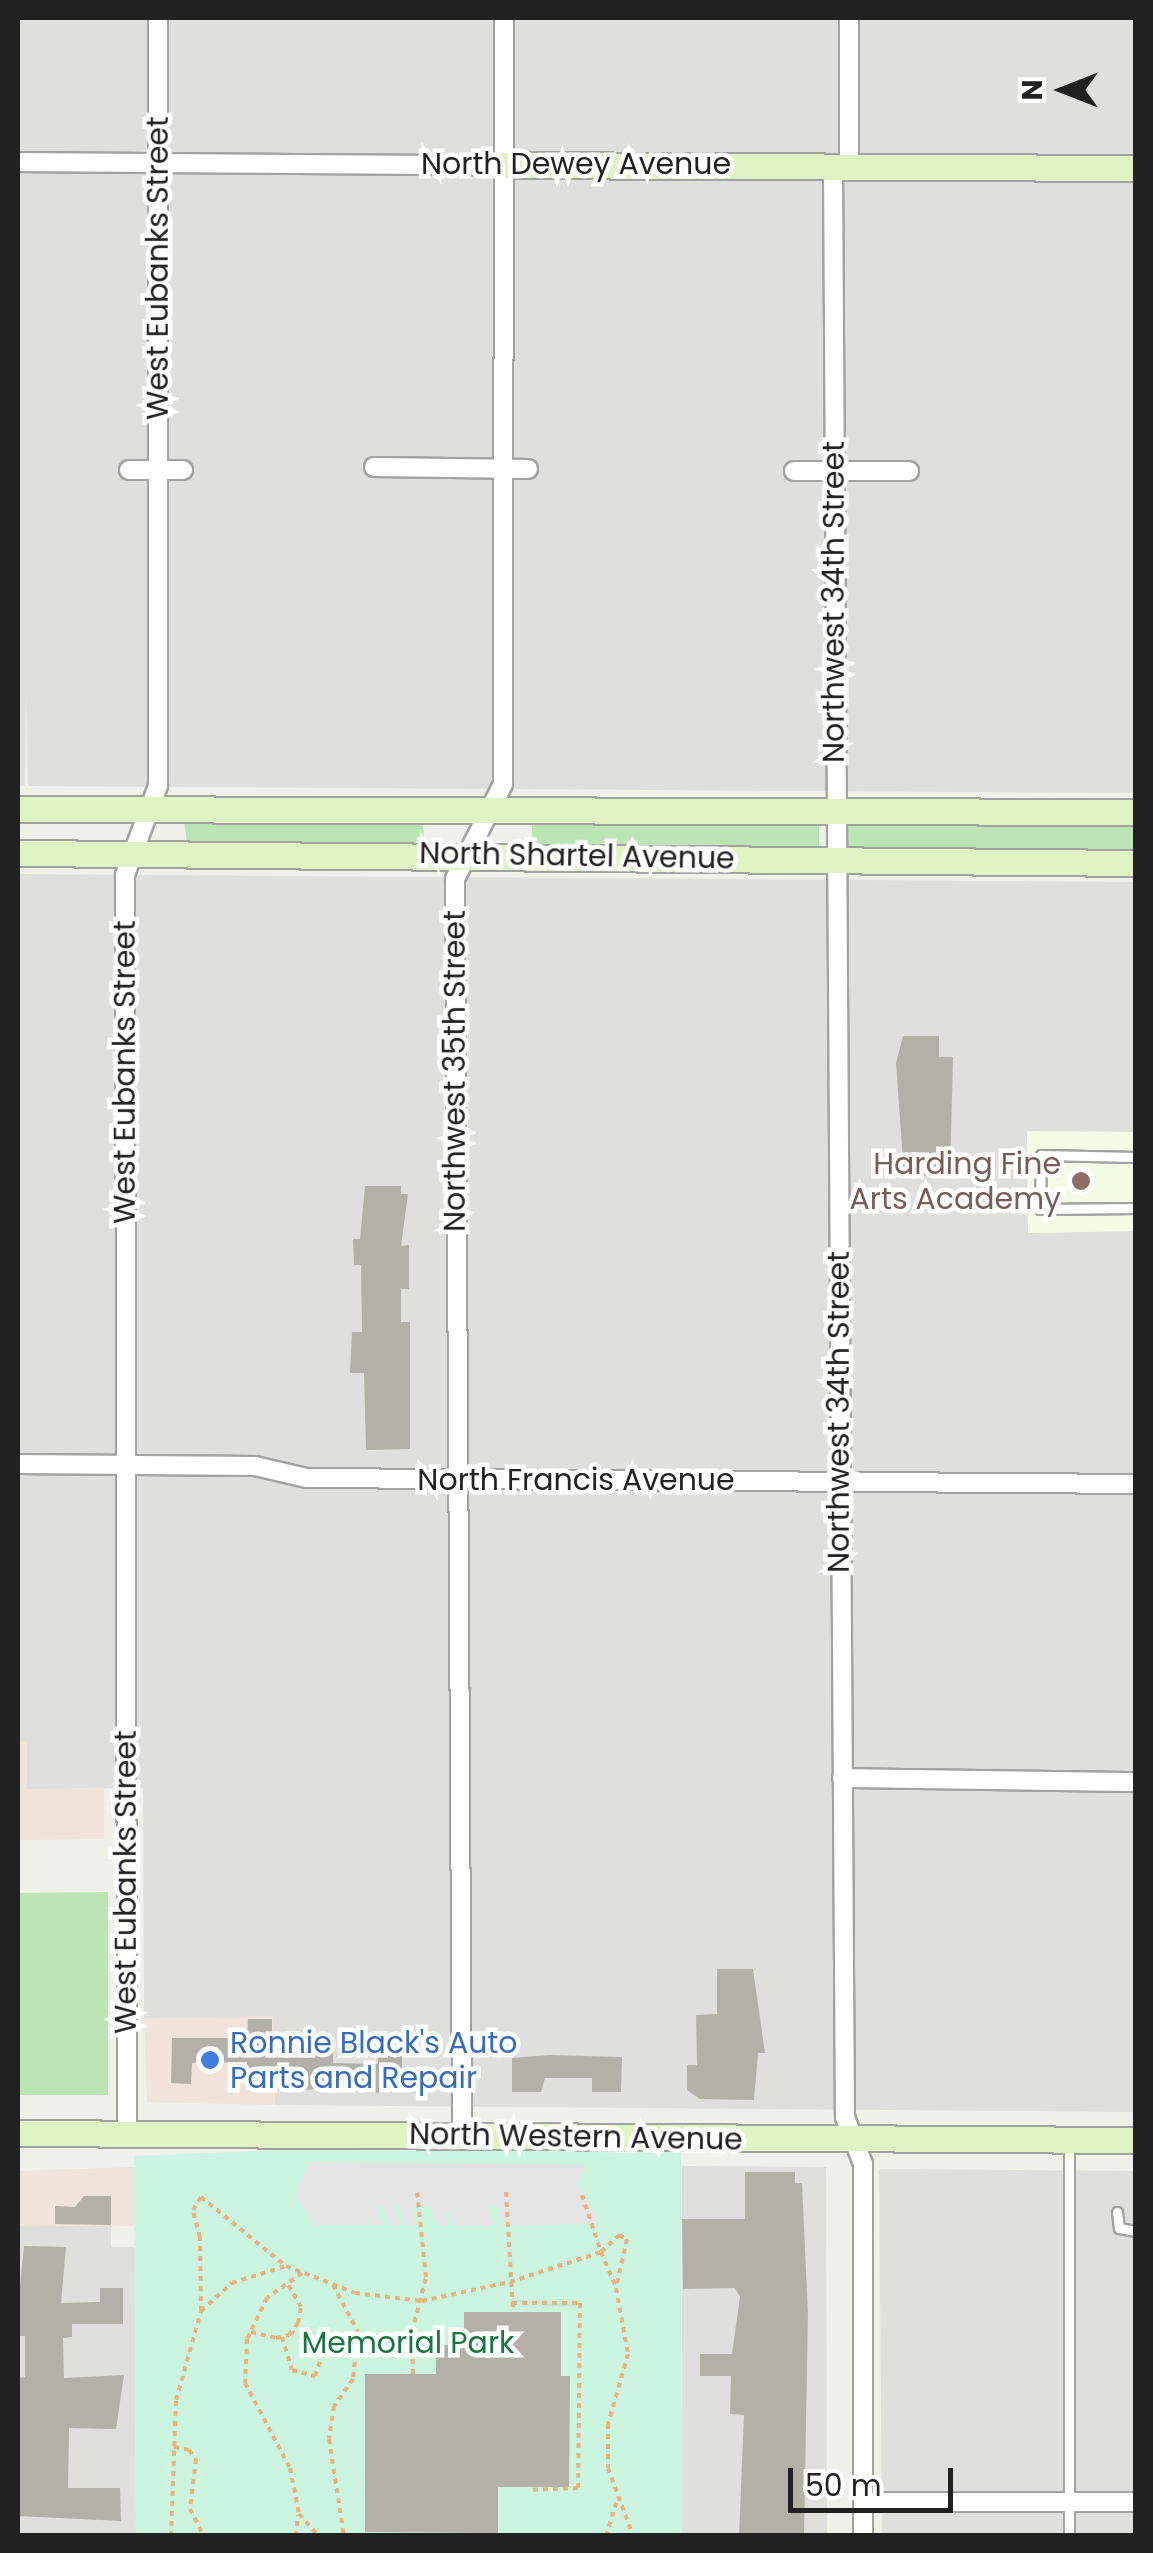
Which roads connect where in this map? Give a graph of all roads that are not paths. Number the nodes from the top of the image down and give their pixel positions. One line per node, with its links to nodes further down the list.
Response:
1 (158, 18): 4 (street, West Eubanks Street)
2 (504, 18): 6 (street, Northwest 35th Street)
3 (848, 18): 7 (street, Northwest 34th Street)
4 (158, 161): 5 (street, North Dewey Avenue); 6 (street, North Dewey Avenue); 12 (street, West Eubanks Street)
5 (18, 162)
6 (504, 165): 7 (street, North Dewey Avenue); 10 (street, Northwest 35th Street)
7 (841, 165): 8 (street, North Dewey Avenue); 17 (street, Northwest 34th Street)
8 (1136, 168)
9 (374, 467): 10 (street)
10 (504, 469): 14 (street); 20 (street, Northwest 35th Street)
11 (130, 470): 12 (street)
12 (158, 470): 13 (street); 18 (street, West Eubanks Street)
13 (182, 470)
14 (528, 470)
15 (908, 470): 17 (street)
16 (794, 471): 17 (street)
17 (834, 471): 21 (street, Northwest 34th Street)
18 (150, 808): 19 (street, North Shartel Avenue); 20 (street, North Shartel Avenue); 24 (street, West Eubanks Street)
19 (18, 809)
20 (490, 811): 21 (street, North Shartel Avenue); 25 (street, Northwest 35th Street)
21 (834, 812): 22 (street, North Shartel Avenue); 26 (street, Northwest 34th Street)
22 (1136, 812)
23 (18, 852): 24 (street, North Shartel Avenue)
24 (133, 853): 25 (street, North Shartel Avenue); 31 (street, West Eubanks Street)
25 (468, 854): 26 (street, North Shartel Avenue); 32 (street, Northwest 35th Street)
26 (834, 860): 27 (street, North Shartel Avenue); 33 (street, Northwest 34th Street)
27 (1136, 862)
28 (1136, 1157): 29 (lane)
29 (1136, 1208)
30 (18, 1464): 31 (street, North Francis Avenue)
31 (124, 1466): 32 (street, North Francis Avenue); 38 (street, West Eubanks Street)
32 (455, 1480): 33 (street, North Francis Avenue); 39 (street, Northwest 35th Street)
33 (840, 1481): 34 (street, North Francis Avenue); 35 (street, Northwest 34th Street)
34 (1136, 1484)
35 (842, 1778): 36 (street); 40 (street, Northwest 34th Street)
36 (1136, 1782)
37 (18, 2132): 38 (street, North Western Avenue)
38 (126, 2132): 39 (street, North Western Avenue)
39 (462, 2135): 40 (street, North Western Avenue)
40 (849, 2140): 41 (street, North Western Avenue); 45 (street, Northwest 34th Street)
41 (1068, 2140): 42 (street, North Western Avenue); 46 (lane)
42 (1136, 2140)
43 (1117, 2212): 44 (lane)
44 (1136, 2231)
45 (863, 2502): 46 (street); 48 (street, Northwest 34th Street)
46 (1068, 2502): 47 (street); 49 (lane)
47 (1136, 2502)
48 (863, 2536)
49 (1068, 2536)

